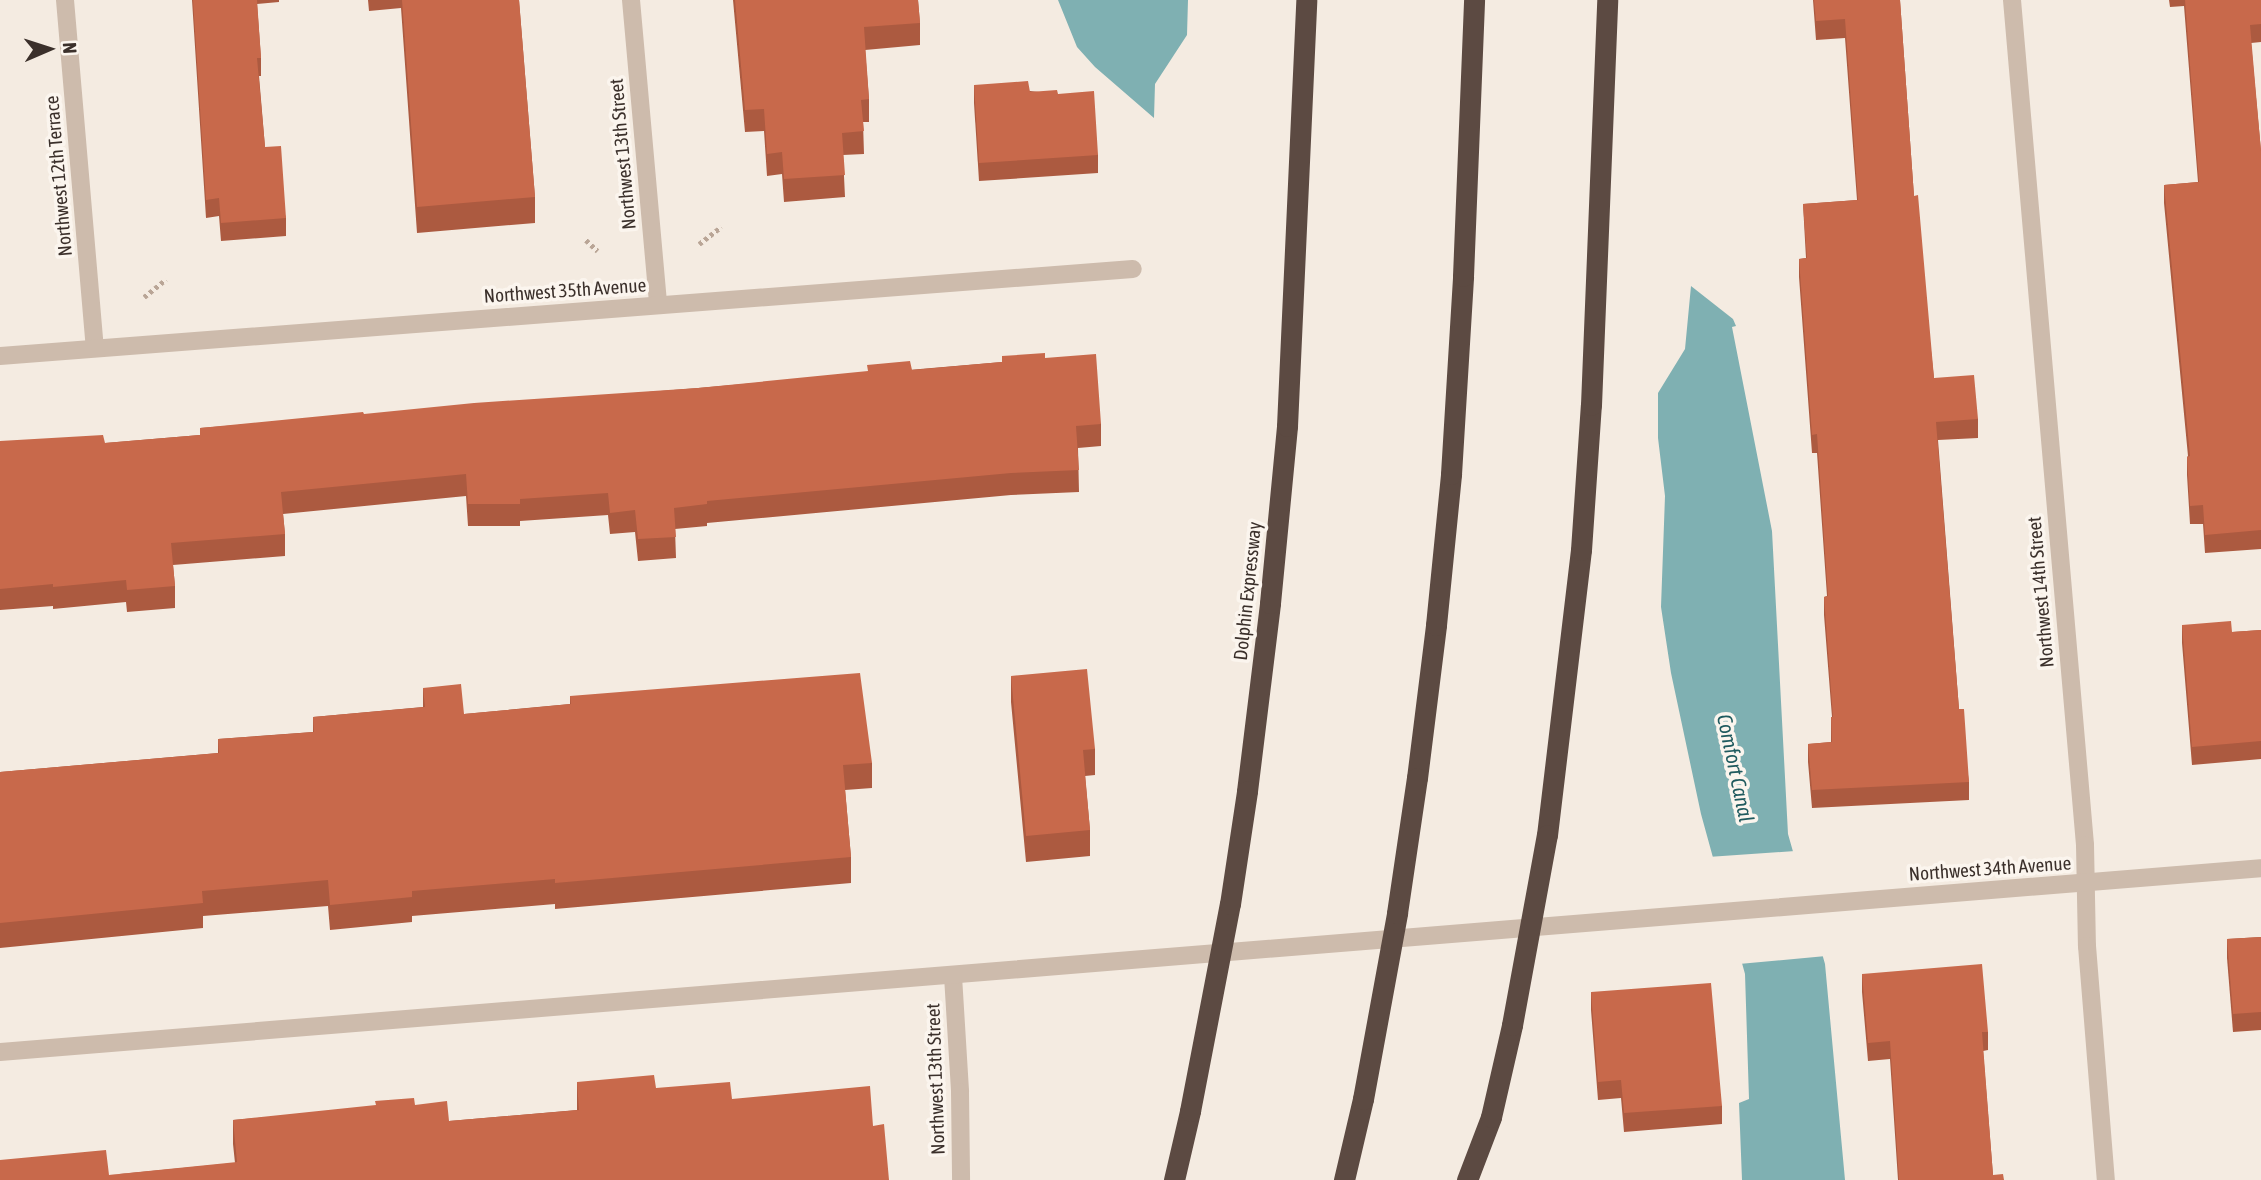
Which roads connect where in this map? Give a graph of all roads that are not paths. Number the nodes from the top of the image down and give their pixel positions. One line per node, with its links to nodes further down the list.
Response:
1 (65, 0): 9 (street, Northwest 12th Terrace)
2 (631, 0): 8 (street, Northwest 13th Street)
3 (1306, 0): 16 (highway, Dolphin Expressway, bridge)
4 (1474, 0): 17 (highway, bridge)
5 (1608, 0): 18 (highway, bridge)
6 (2012, 0): 12 (street, Northwest 14th Street)
7 (1133, 269): 8 (street, Northwest 35th Avenue)
8 (658, 305): 9 (street, Northwest 35th Avenue)
9 (95, 348): 10 (street, Northwest 35th Avenue)
10 (0, 356)
11 (2261, 868): 12 (street, Northwest 34th Avenue)
12 (2085, 883): 13 (street, Northwest 34th Avenue); 19 (street, Northwest 14th Street)
13 (953, 976): 14 (street, Northwest 34th Avenue); 15 (street, Northwest 13th Street)
14 (0, 1052)
15 (961, 1180)
16 (1174, 1180)
17 (1344, 1180)
18 (1467, 1180)
19 (2106, 1180)

